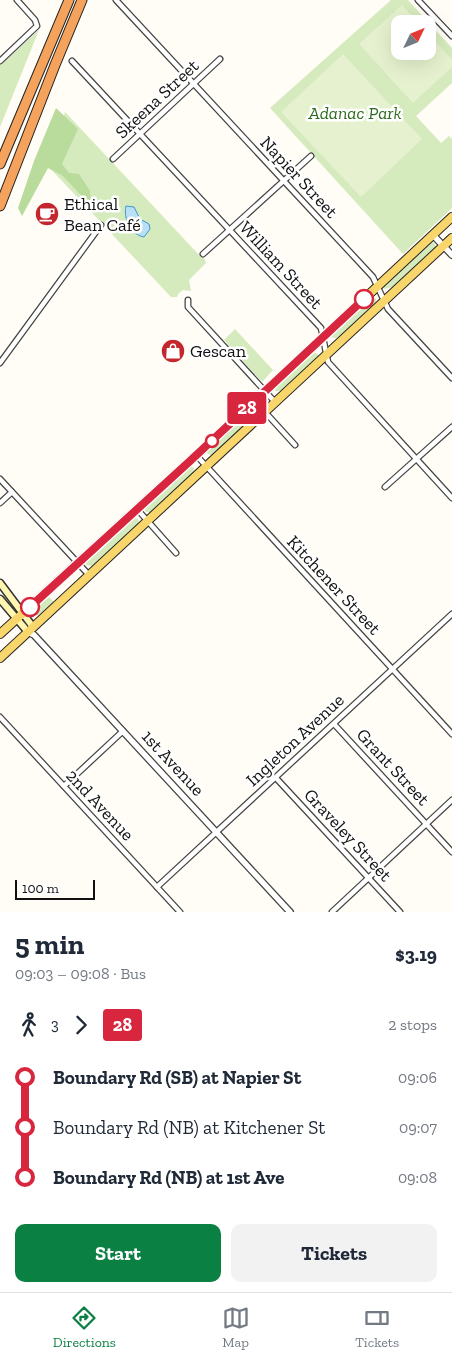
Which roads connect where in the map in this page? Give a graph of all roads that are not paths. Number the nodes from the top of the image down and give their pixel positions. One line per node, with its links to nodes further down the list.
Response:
1 (17, 0): 8 (street)
2 (69, 0): 14 (highway)
3 (82, 0): 16 (highway)
4 (116, 0): 10 (street, Napier Street)
5 (418, 0): 6 (street)
6 (452, 36)
7 (220, 59): 10 (street, Skeena Street)
8 (0, 61)
9 (72, 62): 11 (street, William Street)
10 (193, 84): 11 (street, Skeena Street); 15 (street, Napier Street)
11 (140, 134): 13 (street, Skeena Street); 19 (street, William Street)
12 (311, 156): 15 (street)
13 (113, 159)
14 (0, 164)
15 (284, 181): 19 (street); 25 (street, Napier Street)
16 (0, 206)
17 (452, 217): 20 (main road)
18 (101, 225): 30 (street)
19 (230, 231): 23 (street); 28 (street, William Street)
20 (433, 235): 22 (street); 25 (main road)
21 (452, 238): 22 (main road)
22 (444, 246): 24 (street); 27 (main road)
23 (203, 254)
24 (452, 255)
25 (378, 286): 27 (street, Napier Street); 28 (main road)
26 (188, 300): 32 (street)
27 (384, 300): 29 (main road); 31 (street, Napier Street)
28 (323, 336): 29 (street, William Street); 32 (main road)
29 (326, 354): 33 (main road); 38 (street, William Street)
30 (0, 362)
31 (452, 378)
32 (265, 391): 33 (street); 37 (main road)
33 (275, 402): 34 (main road)
34 (265, 412): 36 (street); 39 (main road)
35 (452, 426): 38 (street)
36 (294, 445)
37 (196, 455): 39 (street, Kitchener Street); 45 (main road)
38 (416, 459): 41 (street); 43 (street, William Street)
39 (206, 466): 46 (main road); 57 (street, Kitchener Street)
40 (0, 479): 42 (street)
41 (385, 487)
42 (12, 492): 44 (street); 48 (street)
43 (452, 498)
44 (0, 503)
45 (137, 509): 46 (street); 48 (main road)
46 (147, 521): 47 (street); 49 (main road)
47 (176, 553)
48 (78, 563): 49 (street); 53 (main road)
49 (89, 575): 54 (main road)
50 (0, 583): 53 (main road)
51 (0, 599): 53 (main road)
52 (452, 615): 57 (street, Ingleton Avenue)
53 (20, 616): 54 (main road); 55 (main road)
54 (32, 631): 56 (main road); 60 (street, 1st Avenue)
55 (0, 634)
56 (0, 658)
57 (392, 669): 59 (street, Ingleton Avenue); 61 (street, Kitchener Street)
58 (0, 717): 63 (street, 2nd Avenue)
59 (334, 724): 62 (street, Ingleton Avenue); 65 (street, Grant Street)
60 (123, 731): 63 (street); 66 (street, 1st Avenue)
61 (452, 734)
62 (276, 778): 66 (street, Ingleton Avenue); 68 (street, Graveley Street)
63 (64, 786): 69 (street, 2nd Avenue)
64 (452, 800): 65 (street)
65 (426, 824): 67 (street, Grant Street); 68 (street)
66 (216, 832): 69 (street, Ingleton Avenue); 71 (street, 1st Avenue)
67 (452, 852)
68 (368, 878): 72 (street); 73 (street, Graveley Street)
69 (157, 887): 70 (street, 2nd Avenue)
70 (180, 912)
71 (290, 912)
72 (332, 912)
73 (400, 912)

